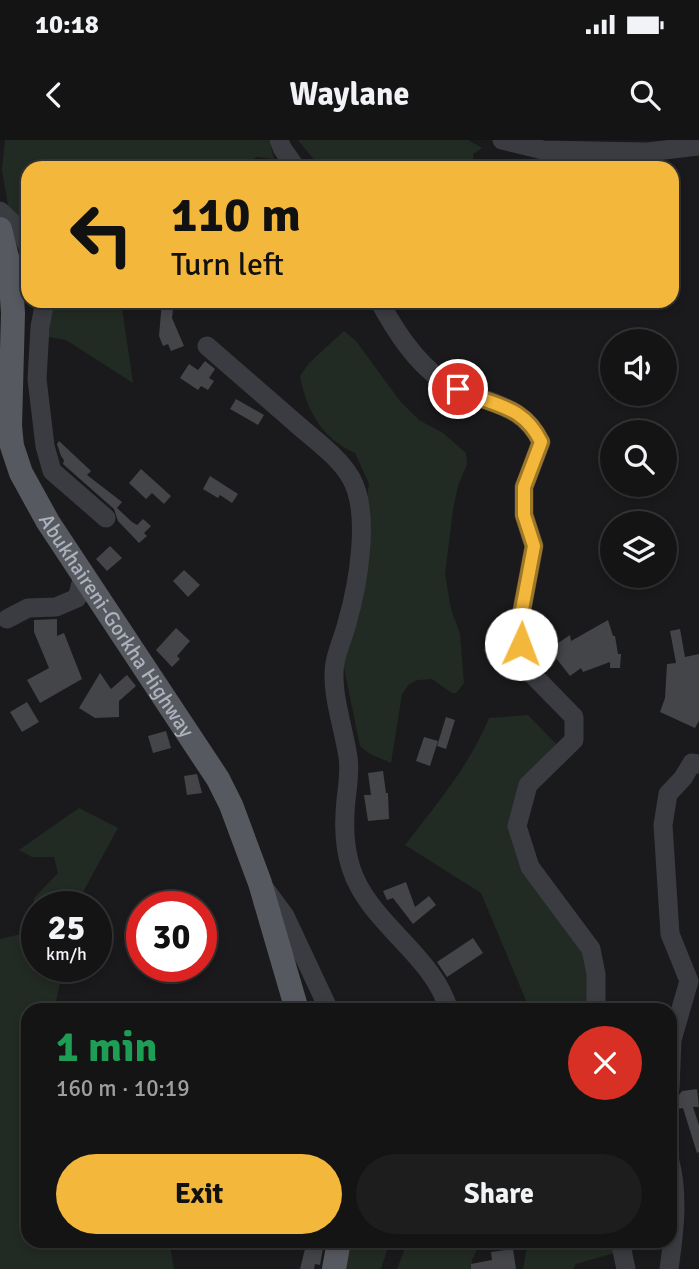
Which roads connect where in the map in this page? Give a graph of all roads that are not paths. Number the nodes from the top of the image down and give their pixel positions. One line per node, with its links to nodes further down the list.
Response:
1 (279, 140): 4 (street)
2 (502, 140): 3 (street)
3 (699, 146)
4 (291, 161)
5 (0, 211): 7 (street)
6 (0, 229): 11 (main road, Abukhaireni-Gorkha Highway)
7 (21, 231)
8 (44, 308): 12 (street)
9 (384, 308): 20 (street)
10 (207, 346): 19 (street)
11 (6, 373): 13 (main road, Abukhaireni-Gorkha Highway)
12 (106, 518)
13 (83, 576): 14 (street); 16 (main road, Abukhaireni-Gorkha Highway)
14 (7, 619)
15 (699, 764): 21 (street)
16 (260, 883): 17 (main road, Abukhaireni-Gorkha Highway); 18 (street)
17 (294, 1003)
18 (326, 1003)
19 (445, 1003)
20 (596, 1003)
21 (677, 1023)
22 (338, 1248): 25 (main road)
23 (622, 1248): 26 (street)
24 (672, 1248): 27 (street)
25 (334, 1269)
26 (626, 1269)
27 (669, 1269)

